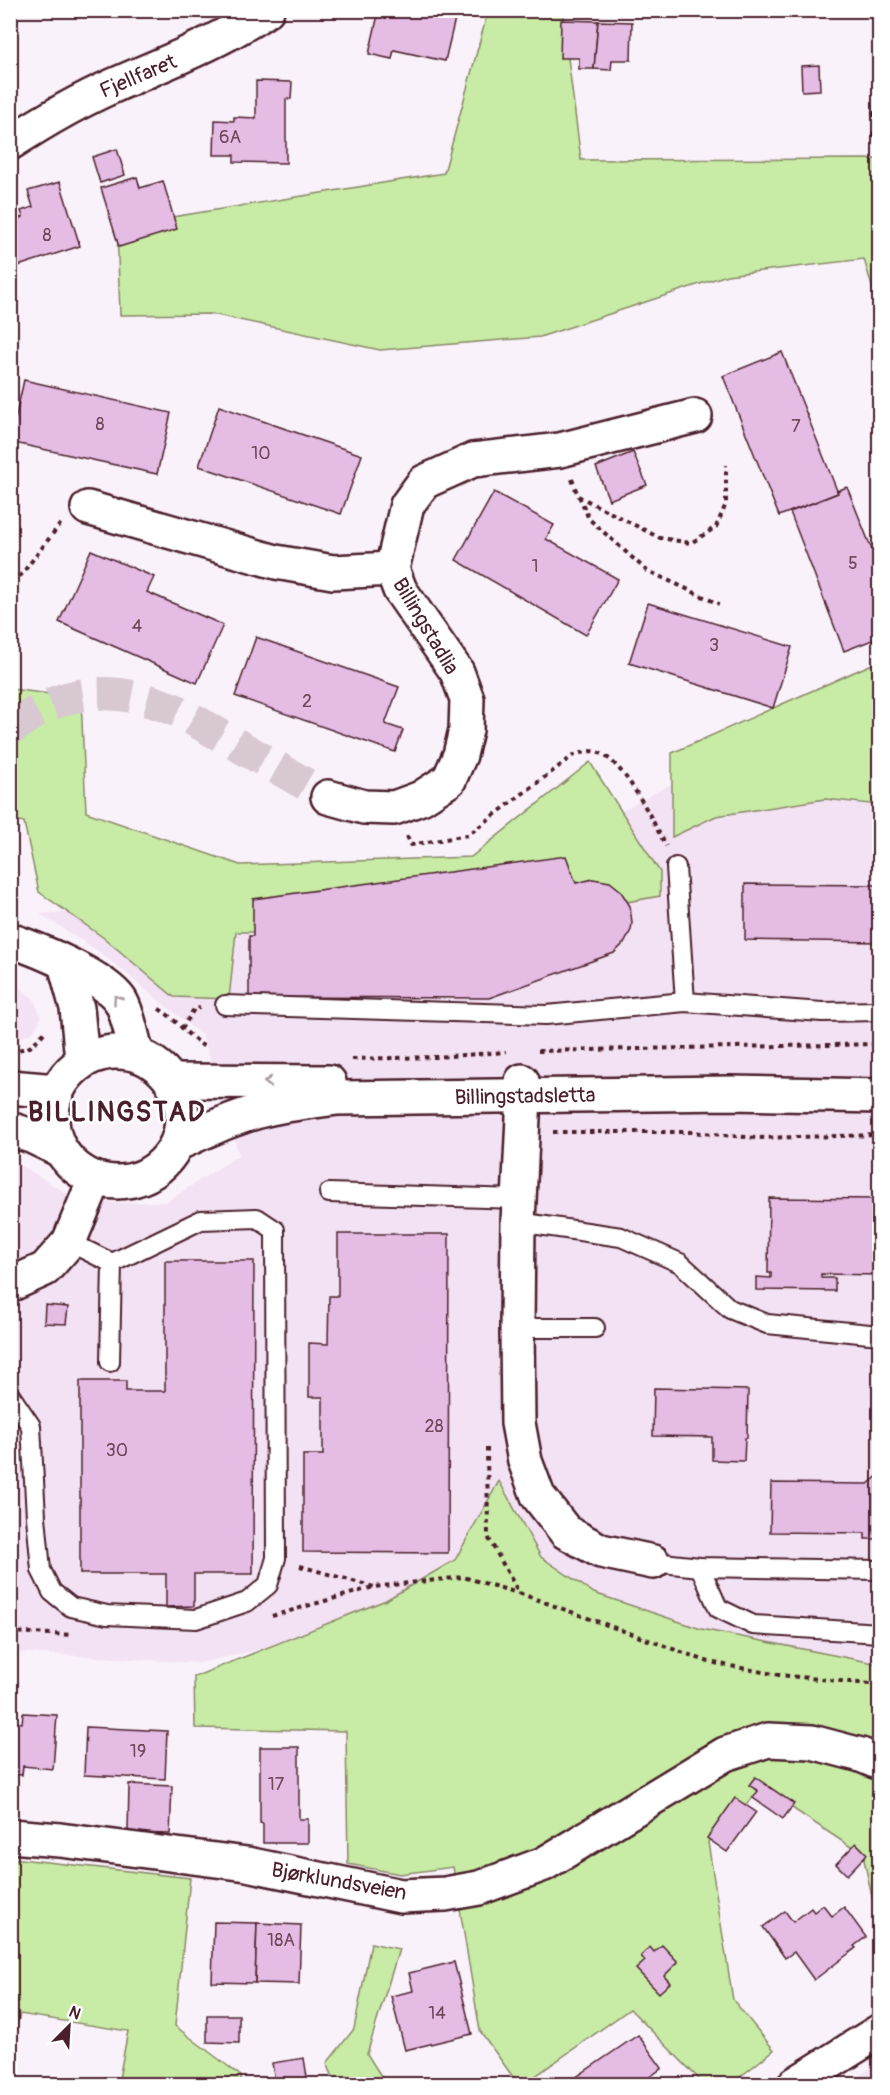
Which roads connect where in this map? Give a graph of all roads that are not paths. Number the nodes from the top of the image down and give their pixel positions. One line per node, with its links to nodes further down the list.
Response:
1 (267, 10): 2 (street, Fjellfaret)
2 (10, 143)
3 (695, 416): 5 (street, Billingstadlia)
4 (88, 508): 5 (street)
5 (392, 569): 6 (street, Billingstadlia)
6 (328, 797)
7 (676, 867): 10 (lane)
8 (10, 940): 9 (street)
9 (65, 964): 13 (street, one-way to 9); 14 (street)
10 (685, 1002): 11 (lane); 12 (lane)
11 (225, 1005)
12 (879, 1011)
13 (137, 1054): 14 (street); 16 (street)
14 (82, 1060): 19 (street)
15 (879, 1076): 18 (street, Billingstadsletta)
16 (172, 1081): 18 (street, Billingstadsletta, one-way to 16); 22 (street)
17 (10, 1087): 19 (street)
18 (523, 1089): 20 (street, Billingstadsletta); 22 (street, Billingstadsletta); 26 (street)
19 (56, 1091): 23 (street)
20 (879, 1096)
21 (10, 1129): 23 (street)
22 (178, 1143): 24 (street)
23 (60, 1150): 24 (street)
24 (95, 1179): 27 (street)
25 (329, 1193): 26 (lane)
26 (518, 1211): 30 (street); 32 (lane)
27 (69, 1242): 28 (lane); 29 (street)
28 (112, 1263): 33 (lane); 34 (lane)
29 (11, 1287)
30 (517, 1328): 31 (lane); 35 (street)
31 (595, 1329)
32 (879, 1335)
33 (110, 1362)
34 (10, 1395)
35 (653, 1562): 36 (lane)
36 (700, 1567): 37 (lane); 38 (lane)
37 (879, 1570)
38 (879, 1634)
39 (879, 1763): 40 (street, Bjørklundsveien)
40 (10, 1836)
41 (879, 2031): 42 (street)
42 (795, 2085)

